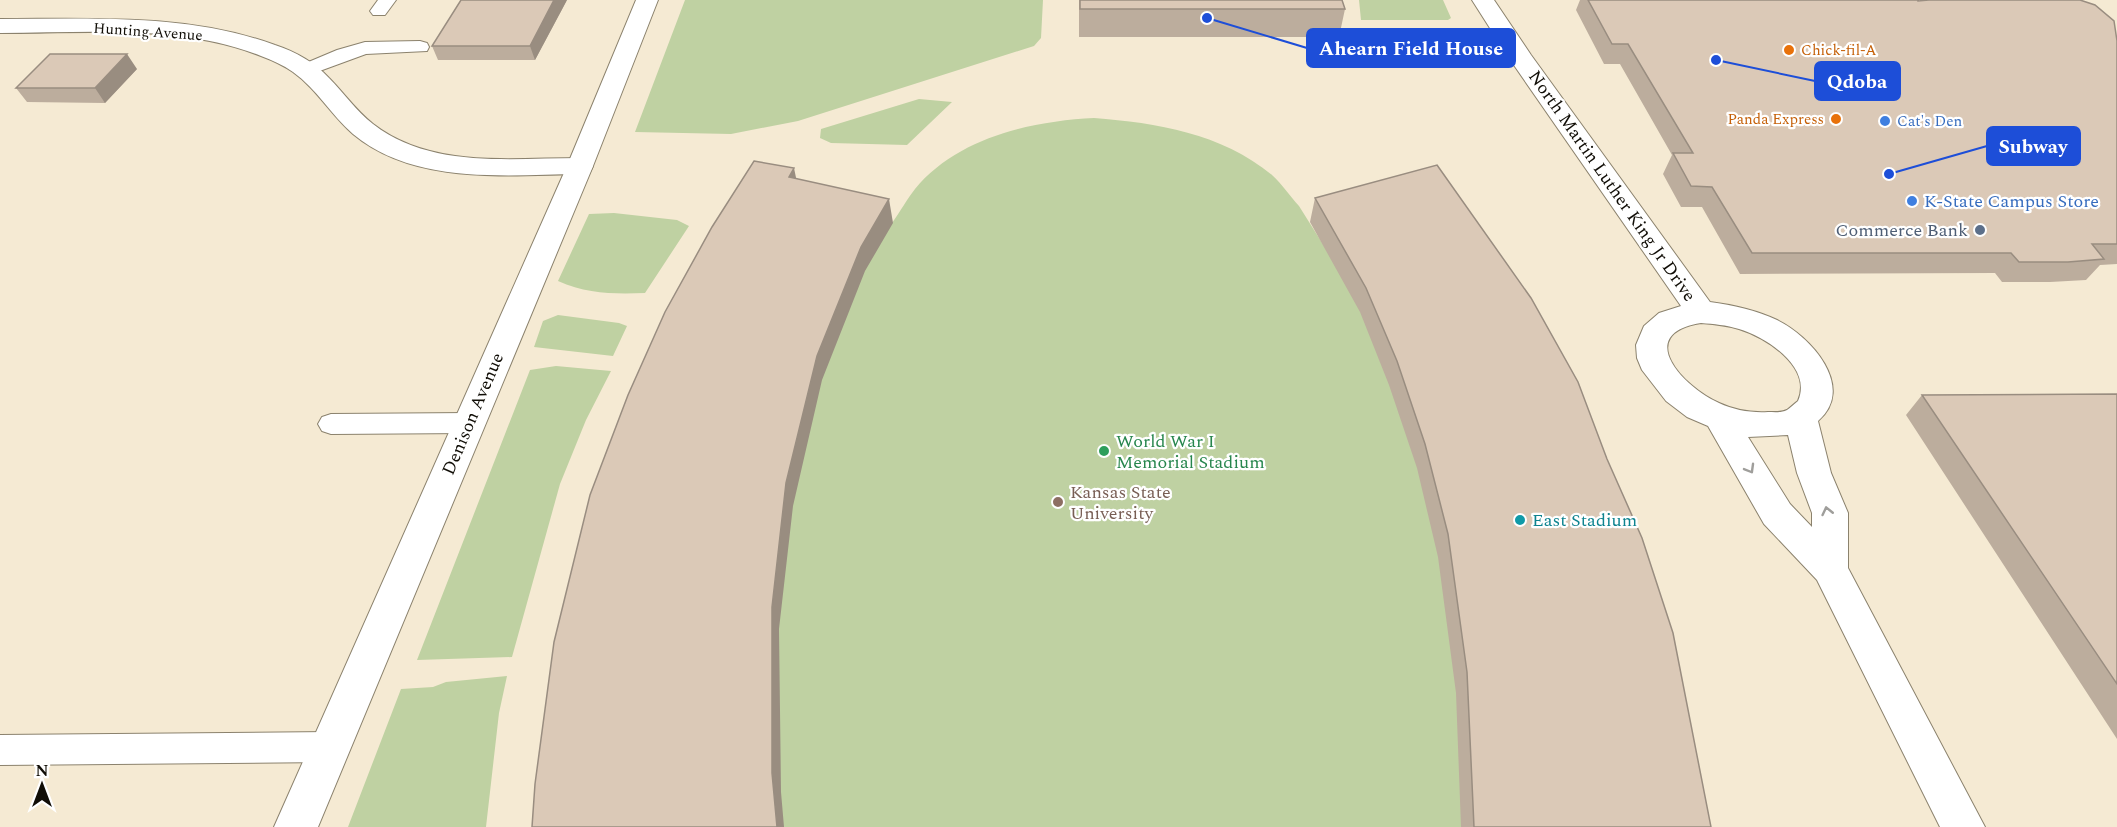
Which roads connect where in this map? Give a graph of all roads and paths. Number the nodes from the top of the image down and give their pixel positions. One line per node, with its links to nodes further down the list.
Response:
1 (647, 0): 6 (street, Denison Avenue)
2 (1483, 0): 7 (street, North Martin Luther King Jr Drive)
3 (0, 26): 5 (street, Hunting Avenue)
4 (420, 47): 5 (lane)
5 (306, 70): 6 (street, Hunting Avenue)
6 (580, 166): 10 (street, Denison Avenue)
7 (1701, 312): 8 (street, North Martin Luther King Jr Drive); 9 (street, North Martin Luther King Jr Drive)
8 (1720, 418): 9 (street, North Martin Luther King Jr Drive); 12 (street, one-way to 12)
9 (1785, 422): 12 (street, one-way to 9)
10 (470, 423): 11 (lane); 13 (street, Denison Avenue)
11 (331, 424)
12 (1830, 569): 16 (street)
13 (330, 747): 14 (lane); 15 (street, Denison Avenue)
14 (0, 750)
15 (296, 827)
16 (1963, 827)

